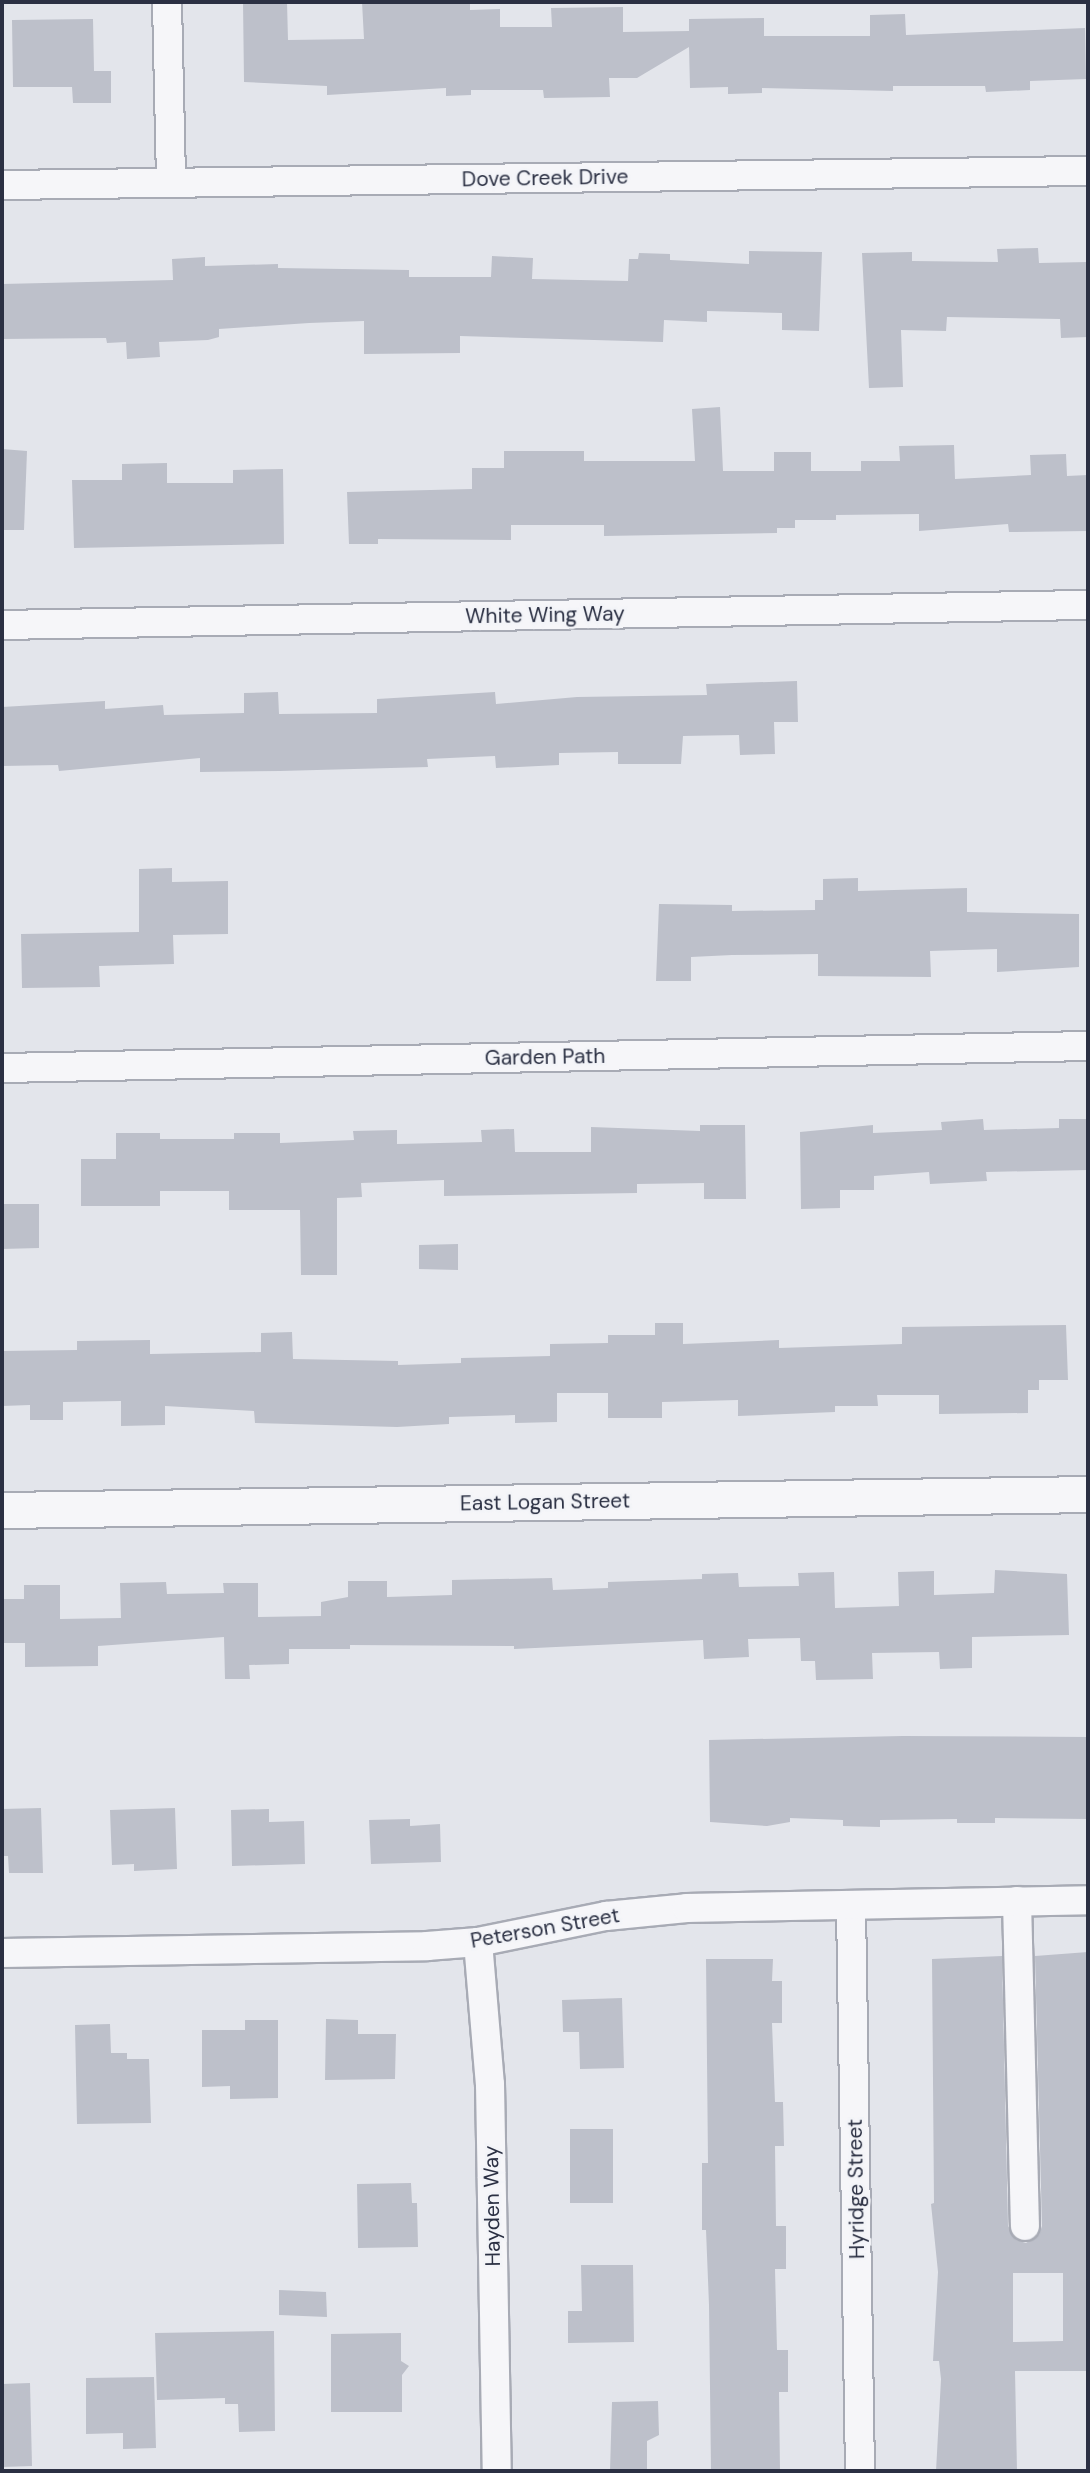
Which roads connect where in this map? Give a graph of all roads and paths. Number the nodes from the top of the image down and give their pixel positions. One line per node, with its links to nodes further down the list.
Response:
1 (167, 2): 3 (street)
2 (1088, 171): 3 (street, Dove Creek Drive)
3 (171, 182): 4 (street, Dove Creek Drive)
4 (2, 185)
5 (1088, 606): 6 (street, White Wing Way)
6 (2, 625)
7 (1088, 1045): 8 (street, Garden Path)
8 (2, 1068)
9 (1088, 1494): 10 (street, East Logan Street)
10 (2, 1510)
11 (1088, 1900): 12 (street, Peterson Street)
12 (1017, 1902): 13 (street, Peterson Street); 16 (street)
13 (851, 1906): 14 (street, Peterson Street); 18 (street, Hyridge Street)
14 (478, 1942): 15 (street, Peterson Street); 17 (street, Hayden Way)
15 (2, 1954)
16 (1025, 2226)
17 (497, 2471)
18 (860, 2471)

